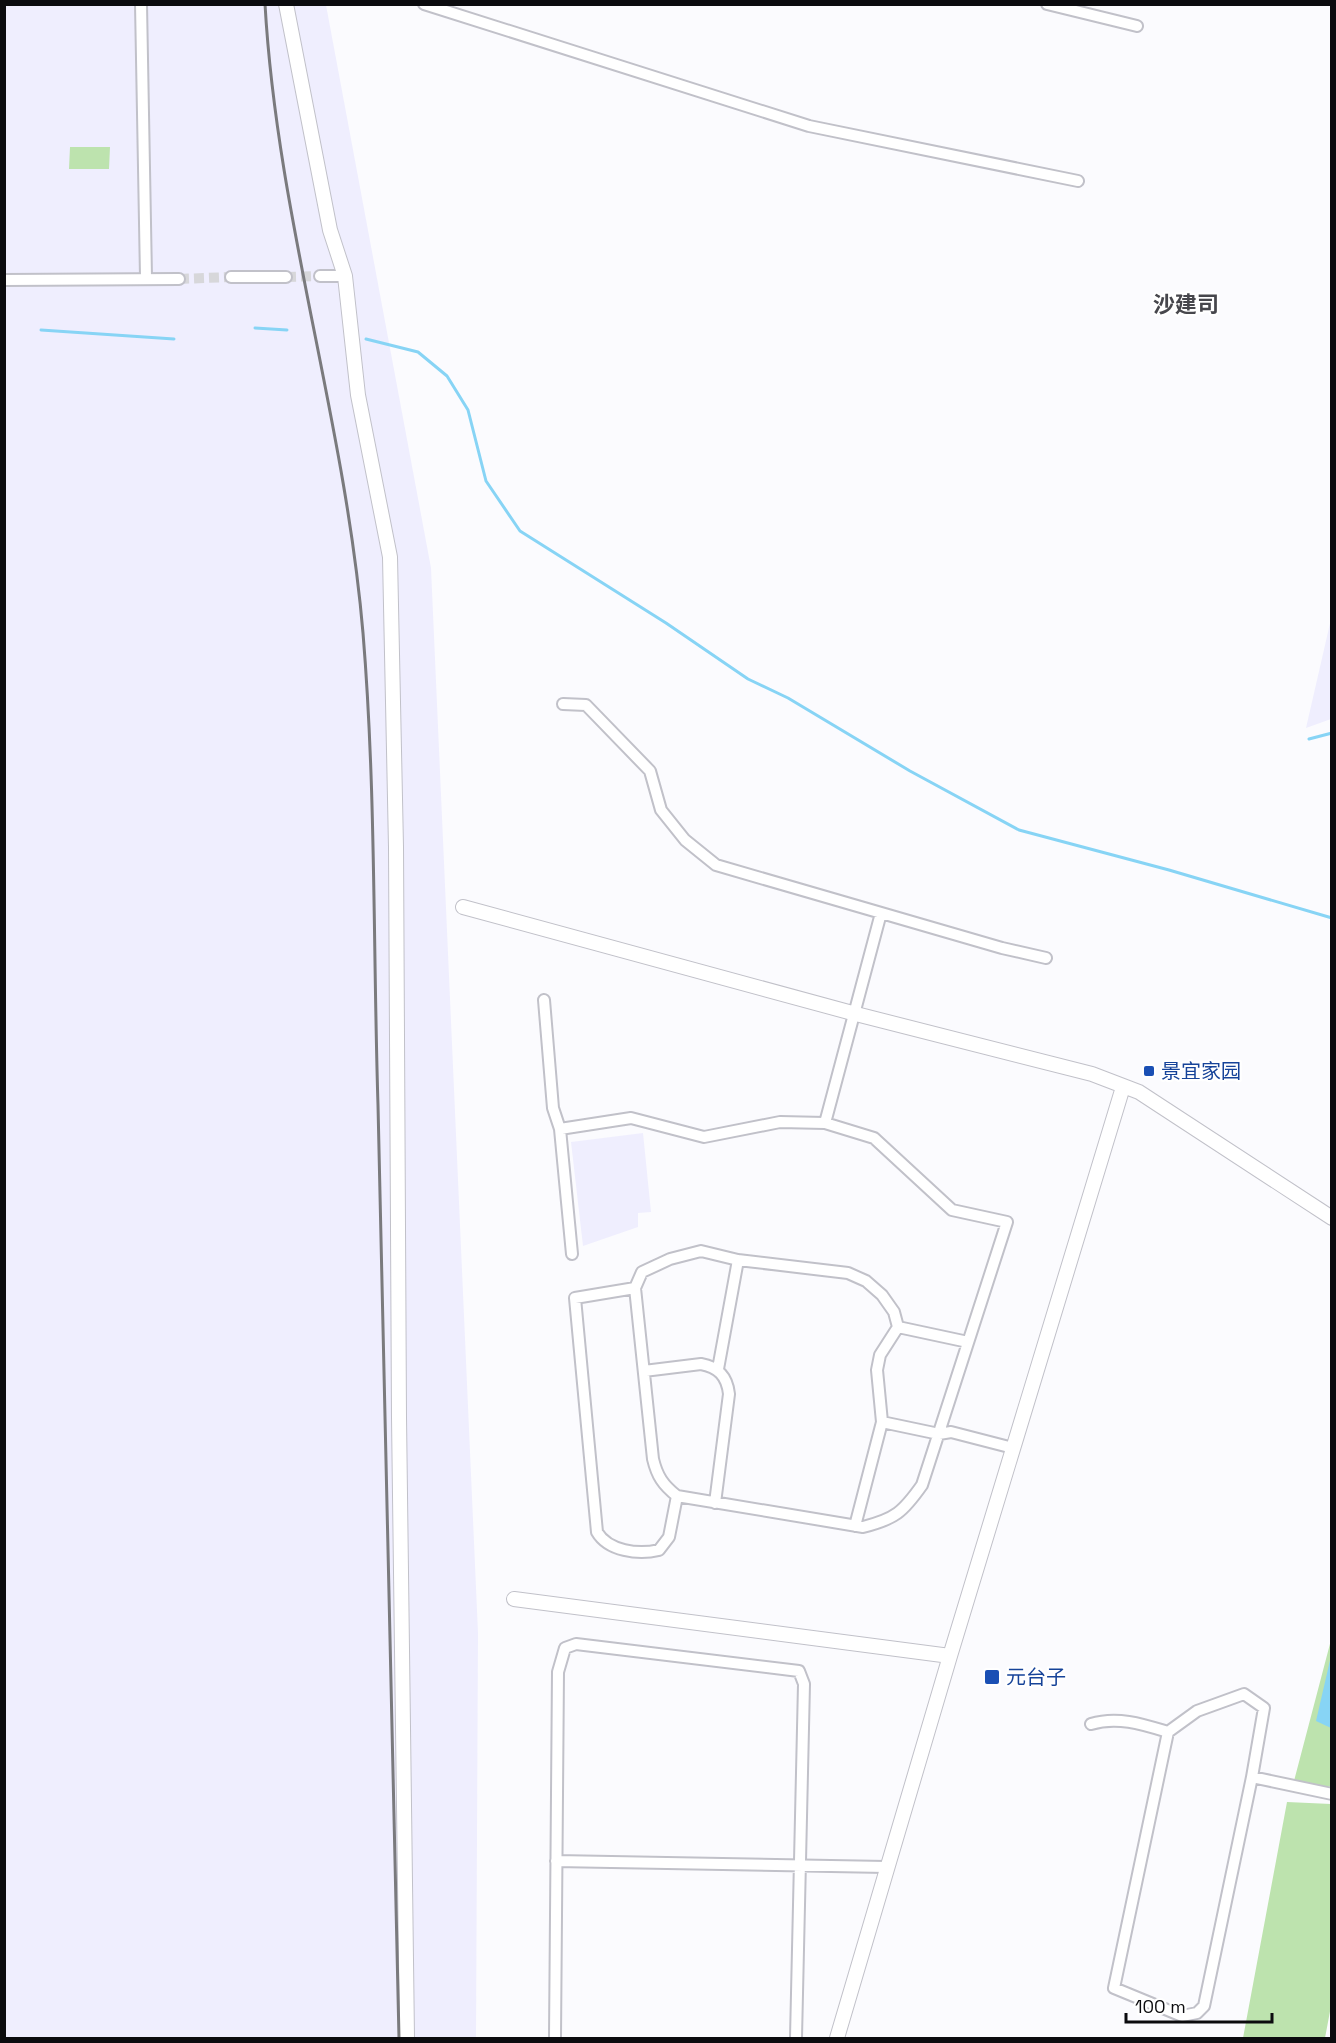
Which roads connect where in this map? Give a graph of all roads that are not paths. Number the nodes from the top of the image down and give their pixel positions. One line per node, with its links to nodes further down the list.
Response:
1 (141, 4): 9 (street)
2 (286, 4): 8 (street)
3 (424, 4): 6 (street)
4 (1047, 4): 5 (street)
5 (1137, 26)
6 (1078, 181)
7 (320, 276): 8 (street)
8 (345, 276): 46 (street)
9 (146, 277): 12 (street); 13 (street)
10 (231, 277): 11 (street)
11 (286, 278)
12 (179, 279)
13 (4, 280)
14 (563, 704): 16 (street)
15 (463, 907): 19 (street)
16 (881, 913): 17 (street); 19 (street)
17 (1046, 958)
18 (544, 1000): 22 (street)
19 (856, 1014): 20 (street); 21 (street)
20 (1123, 1087): 23 (street); 33 (street)
21 (825, 1123): 22 (street); 28 (street)
22 (560, 1129): 24 (street)
23 (1332, 1218)
24 (572, 1254)
25 (738, 1260): 26 (street); 27 (street); 29 (street)
26 (635, 1288): 30 (street); 34 (street)
27 (898, 1327): 28 (street); 31 (street)
28 (968, 1342): 32 (street)
29 (718, 1370): 30 (street); 35 (street)
30 (644, 1371): 34 (street)
31 (882, 1422): 32 (street); 36 (street)
32 (939, 1434): 33 (street); 36 (street)
33 (1013, 1448): 38 (street)
34 (677, 1496): 35 (street)
35 (715, 1503): 36 (street)
36 (855, 1526)
37 (514, 1599): 38 (street)
38 (950, 1656): 45 (street)
39 (1091, 1724): 40 (street)
40 (1168, 1732): 41 (street); 41 (street)
41 (1252, 1777): 42 (street)
42 (1332, 1794)
43 (556, 1861): 44 (street); 44 (street); 47 (street)
44 (800, 1864): 45 (street); 48 (street)
45 (886, 1867): 49 (street)
46 (407, 2038)
47 (555, 2038)
48 (796, 2038)
49 (837, 2038)

